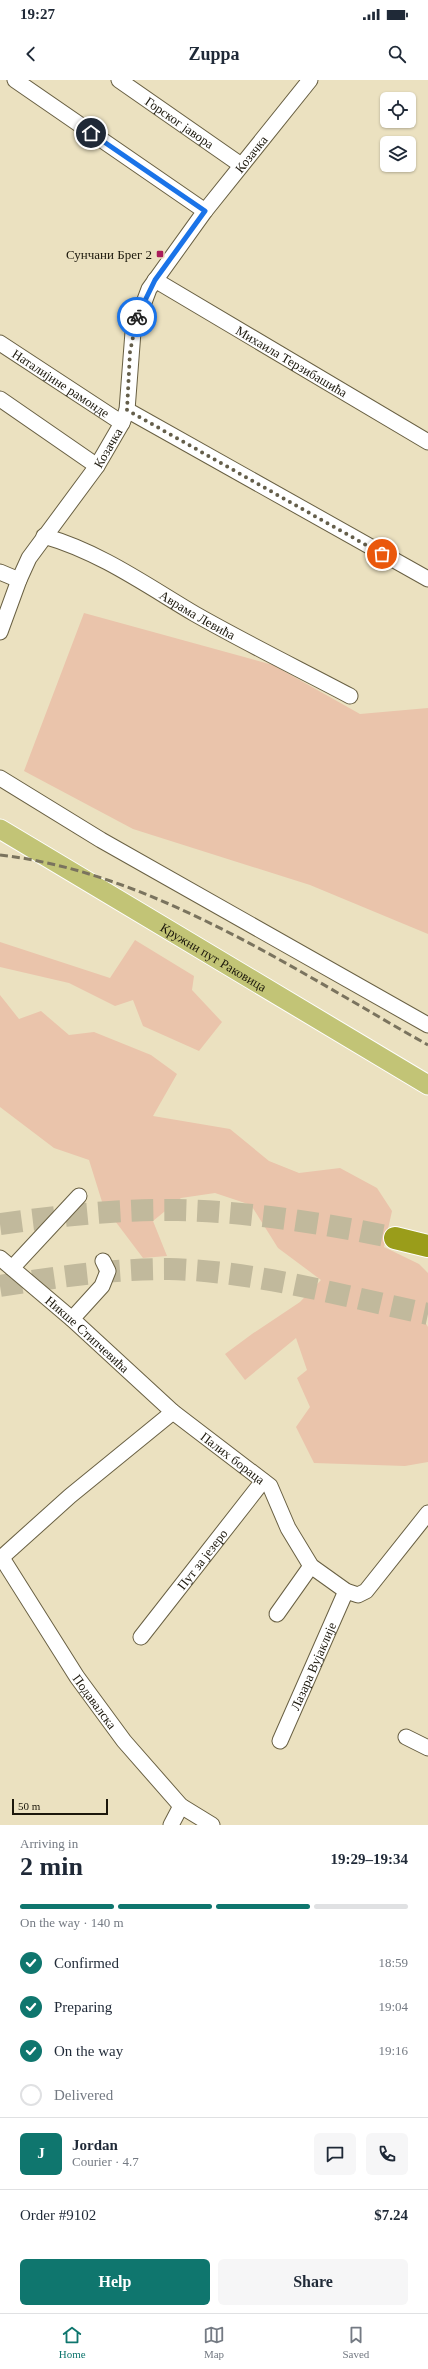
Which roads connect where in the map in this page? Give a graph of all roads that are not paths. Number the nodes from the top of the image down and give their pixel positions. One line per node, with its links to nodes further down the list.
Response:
1 (15, 80): 5 (street)
2 (118, 80): 4 (street, Горског јавора)
3 (310, 80): 4 (street, Козачка)
4 (241, 165): 5 (street, Козачка)
5 (205, 211): 6 (street, Козачка)
6 (155, 280): 9 (street, Козачка); 10 (street, Михаила Терзибашића)
7 (0, 343): 9 (street, Наталијине рамонде)
8 (0, 399): 11 (street)
9 (124, 416): 11 (street, Козачка); 14 (street, Наталијине рамонде)
10 (428, 442)
11 (97, 466): 12 (street, Козачка)
12 (44, 536): 15 (street, Козачка); 17 (street, Аврама Левића)
13 (0, 572): 15 (street)
14 (428, 579)
15 (19, 580): 16 (street, Козачка)
16 (0, 632)
17 (350, 696)
18 (0, 778): 20 (street)
19 (0, 829): 21 (main road, Кружни пут Раковица)
20 (425, 1021)
21 (428, 1085)
22 (79, 1196): 27 (street)
23 (395, 1238): 24 (highway)
24 (428, 1246)
25 (0, 1258): 27 (street, Никше Стипчевића)
26 (103, 1261): 28 (street)
27 (12, 1268): 28 (street, Никше Стипчевића)
28 (72, 1320): 29 (street, Никше Стипчевића)
29 (173, 1412): 30 (street, Палих бораца); 32 (street)
30 (263, 1481): 33 (street, Палих бораца); 36 (street, Пут за језеро)
31 (428, 1513): 34 (street)
32 (1, 1558): 40 (street, Подавалска)
33 (311, 1566): 34 (street, Палих бораца); 35 (street)
34 (346, 1592): 38 (street, Лазара Вујаклије)
35 (278, 1614)
36 (141, 1637)
37 (406, 1736): 39 (street)
38 (280, 1741)
39 (428, 1748)
40 (181, 1806): 41 (street); 42 (street, Подавалска)
41 (171, 1825)
42 (212, 1825)

